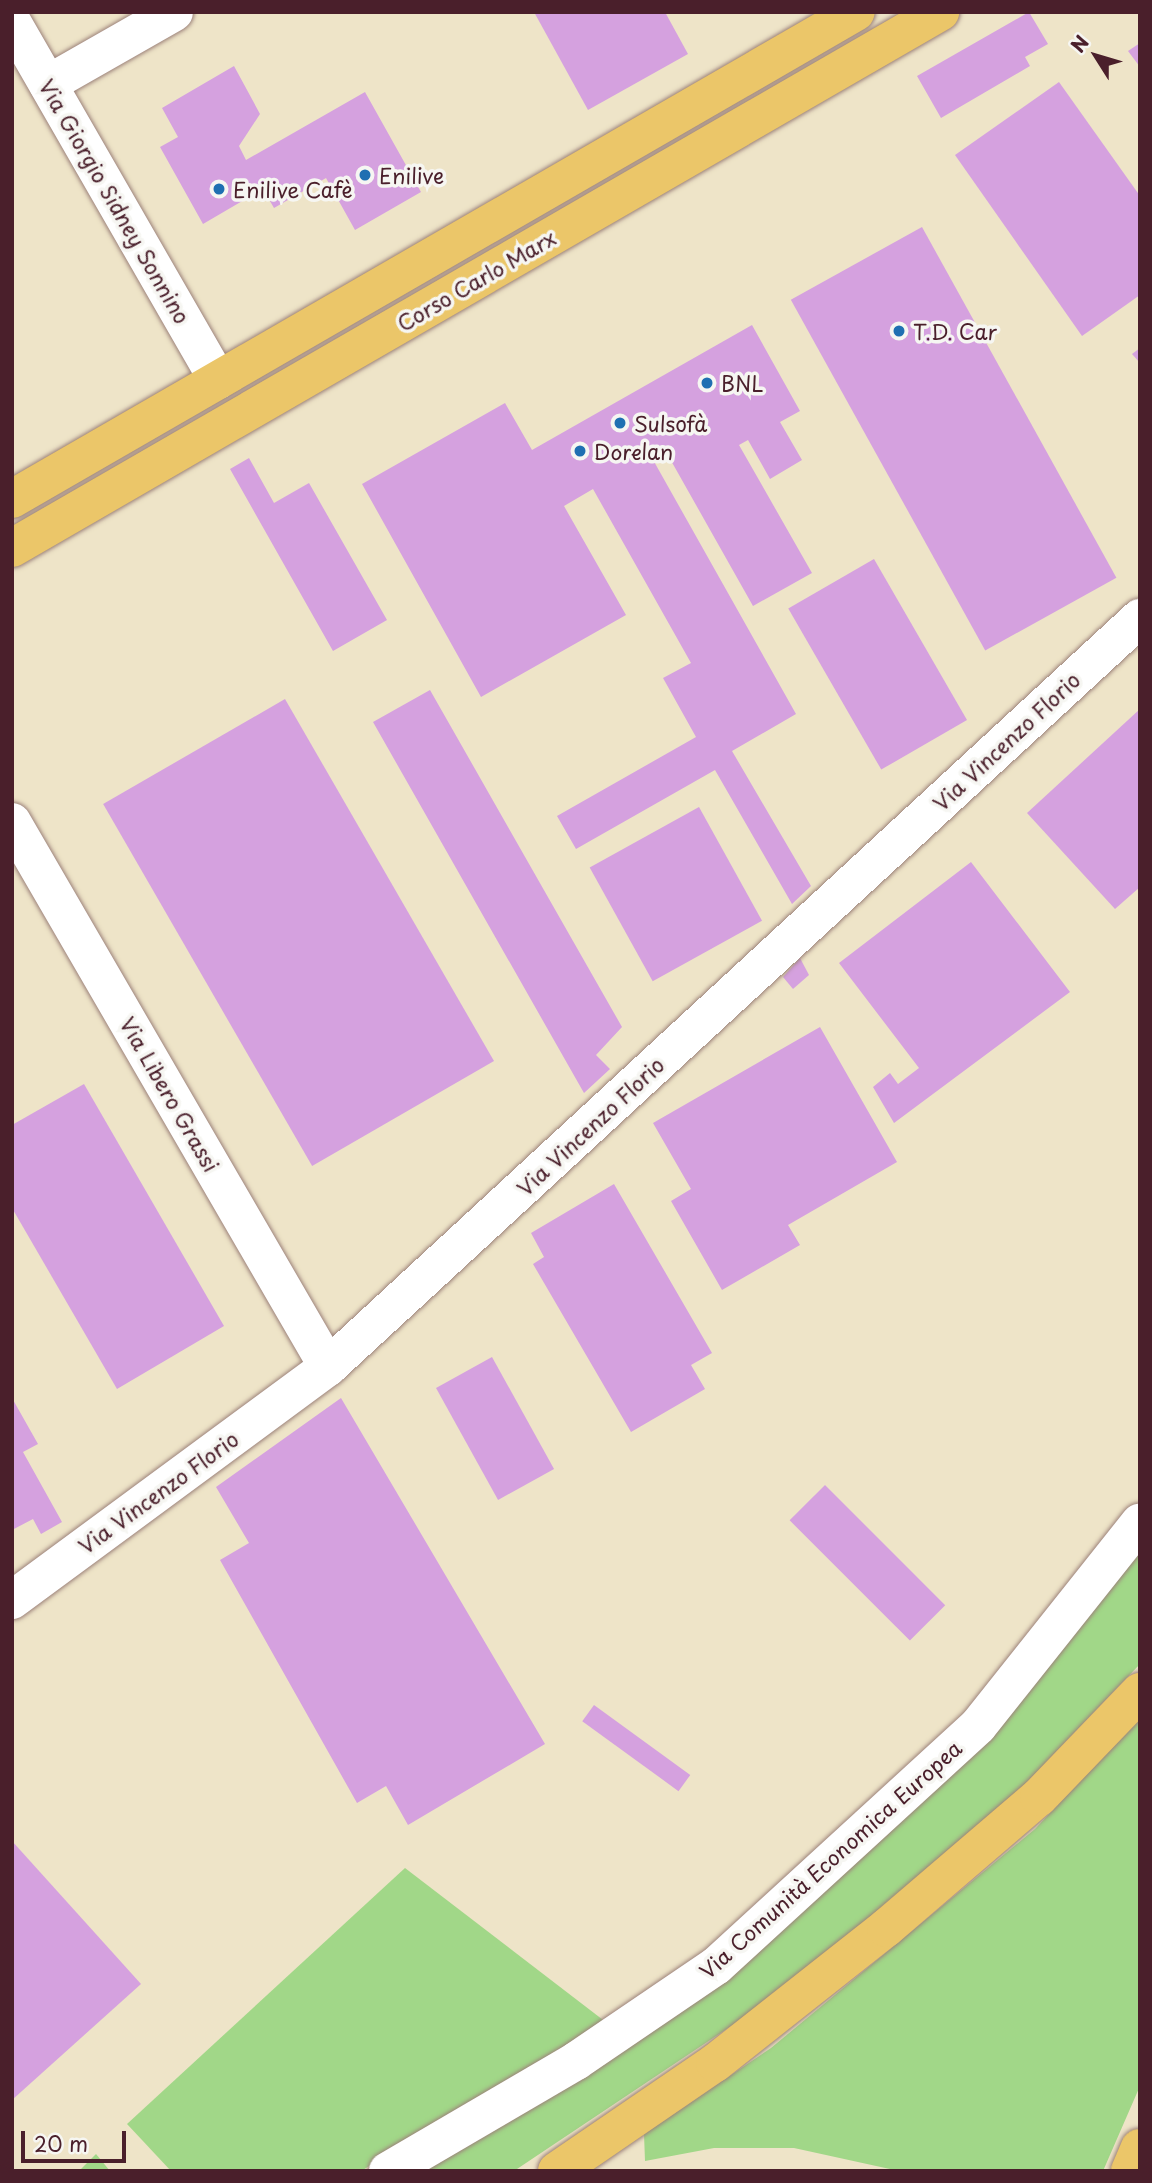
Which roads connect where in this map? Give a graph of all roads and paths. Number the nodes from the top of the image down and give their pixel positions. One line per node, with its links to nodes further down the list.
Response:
1 (174, 12): 5 (street)
2 (856, 12): 6 (main road, Corso Carlo Marx)
3 (940, 12): 8 (main road, Corso Carlo Marx)
4 (12, 22): 5 (street, Via Giorgio Sidney Sonnino)
5 (48, 84): 6 (street, Via Giorgio Sidney Sonnino)
6 (219, 380): 7 (main road, Corso Carlo Marx)
7 (12, 499)
8 (12, 548)
9 (1140, 618): 11 (street, Via Vincenzo Florio)
10 (12, 822): 11 (street, Via Libero Grassi)
11 (328, 1367): 13 (street, Via Vincenzo Florio)
12 (1140, 1522): 16 (street, Via Comunità Economica Europea)
13 (12, 1600)
14 (1140, 1692): 17 (main road)
15 (1140, 2148): 18 (main road)
16 (388, 2171)
17 (557, 2171)
18 (1130, 2171)

